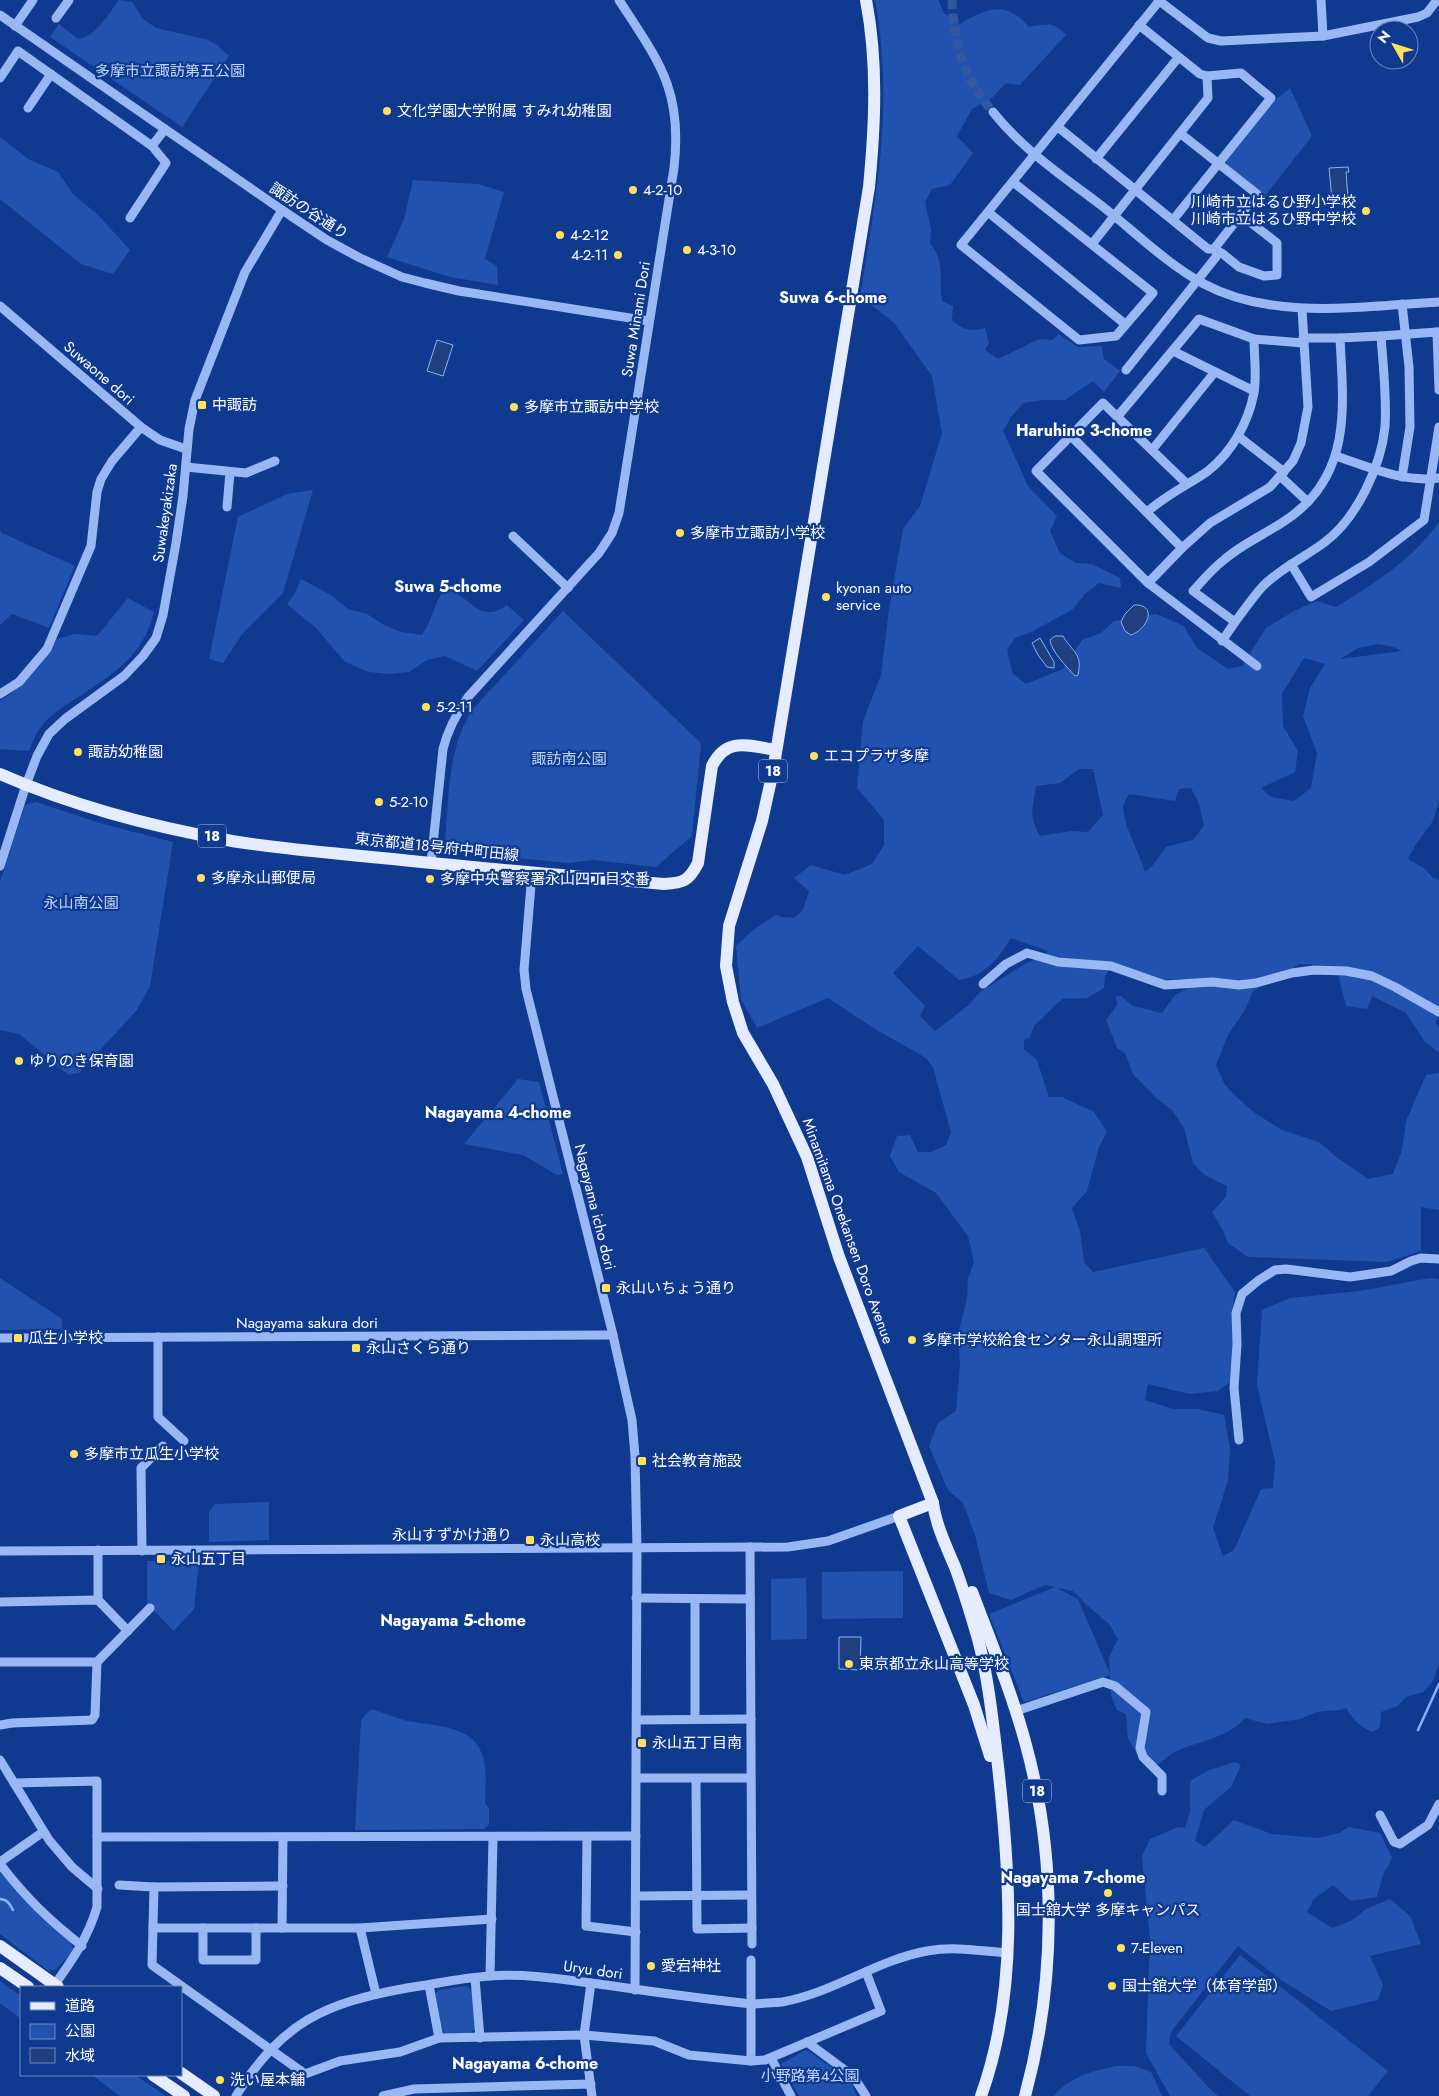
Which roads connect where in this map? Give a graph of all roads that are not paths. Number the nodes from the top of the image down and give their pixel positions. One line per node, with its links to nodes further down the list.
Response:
1 (33, 0): 11 (street)
2 (69, 0): 9 (street)
3 (619, 0): 41 (street, Suwa Minami Dori)
4 (866, 0): 82 (main road, Minamitama Onekansen Doro Avenue / 18)
5 (1159, 0): 10 (street); 12 (street)
6 (1321, 0): 12 (street)
7 (1437, 0): 12 (street)
8 (0, 15): 11 (street, 諏訪の谷通り)
9 (56, 18)
10 (1139, 25): 13 (street); 19 (street)
11 (16, 26): 20 (street, 諏訪の谷通り)
12 (1323, 36)
13 (1178, 58): 15 (street); 24 (street)
14 (51, 74): 16 (street); 17 (street); 22 (street)
15 (1207, 76): 21 (street); 25 (street)
16 (0, 78)
17 (28, 108)
18 (993, 112): 23 (street)
19 (1058, 127): 23 (street); 24 (street)
20 (165, 129): 22 (street); 28 (street, 諏訪の谷通り)
21 (1180, 134): 25 (street); 27 (street)
22 (152, 146): 32 (street)
23 (1035, 154): 26 (street); 31 (street)
24 (1096, 158): 27 (street)
25 (1219, 164): 30 (street); 33 (street)
26 (1013, 182): 29 (street); 34 (street)
27 (1135, 190): 31 (street); 33 (street)
28 (282, 210): 41 (street, 諏訪の谷通り); 59 (street, Suwakeyakizaka)
29 (988, 212): 42 (street); 42 (street)
30 (1241, 215): 35 (street); 35 (street)
31 (1114, 216): 34 (street); 36 (street)
32 (130, 218)
33 (1173, 220): 35 (street)
34 (1092, 244): 42 (street)
35 (1215, 251): 36 (street)
36 (1198, 280): 40 (street); 50 (street)
37 (1439, 302): 38 (street)
38 (1402, 304): 40 (street); 44 (street)
39 (0, 306): 55 (street, Suwaone dori)
40 (1302, 309): 48 (street)
41 (649, 322): 77 (street, Suwa Minami Dori)
42 (1125, 324)
43 (1438, 332): 44 (street); 52 (street)
44 (1405, 334): 45 (street); 67 (street)
45 (1381, 336): 46 (street); 64 (street)
46 (1340, 338): 48 (street); 61 (street)
47 (1254, 339): 48 (street); 49 (street); 53 (street)
48 (1303, 340): 66 (street)
49 (1173, 351): 51 (street); 54 (street)
50 (1126, 370)
51 (1214, 373): 53 (street); 60 (street)
52 (1439, 390)
53 (1254, 391): 58 (street)
54 (1118, 416): 57 (street); 60 (street)
55 (141, 427): 59 (street, Suwaone dori); 81 (street)
56 (1439, 427): 68 (street)
57 (1071, 436): 72 (street); 76 (street)
58 (1238, 436): 66 (street); 69 (street)
59 (186, 450): 63 (street, Suwakeyakizaka)
60 (1152, 450): 69 (street)
61 (1336, 456): 64 (street); 70 (street)
62 (275, 461): 65 (street)
63 (186, 467): 65 (street); 84 (street, Suwakeyakizaka)
64 (1374, 469): 67 (street); 75 (street)
65 (230, 472): 71 (street)
66 (1282, 474): 70 (street); 74 (street)
67 (1402, 477): 68 (street)
68 (1434, 479): 75 (street)
69 (1187, 484): 72 (street)
70 (1308, 502): 78 (street)
71 (227, 508)
72 (1147, 512): 74 (street)
73 (513, 536): 77 (street)
74 (1182, 548): 76 (street)
75 (1291, 564): 78 (street)
76 (1148, 583): 79 (street)
77 (568, 588): 85 (street, Suwa Minami Dori)
78 (1235, 622): 79 (street)
79 (1222, 641): 80 (street)
80 (1257, 666)
81 (0, 694)
82 (776, 750): 87 (main road, 東京都道18号府中町田線 / 18); 97 (main road, Minamitama Onekansen Doro Avenue / 18)
83 (0, 774): 84 (main road, 東京都道18号府中町田線 / 18)
84 (26, 785): 85 (main road, 東京都道18号府中町田線 / 18); 86 (street, Suwakeyakizaka)
85 (431, 863): 87 (main road, 東京都道18号府中町田線 / 18)
86 (0, 866)
87 (532, 873): 91 (street, Nagayama icho dori)
88 (983, 984): 89 (street)
89 (1439, 1012)
90 (1439, 1259): 94 (street)
91 (613, 1335): 92 (street, Nagayama sakura dori); 100 (street, Nagayama icho dori)
92 (158, 1337): 93 (street, Nagayama sakura dori); 95 (street)
93 (0, 1338)
94 (1239, 1440)
95 (184, 1441)
96 (163, 1446): 103 (street)
97 (933, 1503): 98 (main road); 113 (main road, Minamitama Onekansen Doro Avenue / 18); 124 (main road, Minamitama Onekansen Doro Avenue / 18)
98 (900, 1516): 99 (street, 永山すずかけ通り); 124 (main road)
99 (750, 1547): 100 (street, 永山すずかけ通り); 106 (street)
100 (637, 1548): 103 (street, 永山すずかけ通り); 104 (street, Nagayama icho dori)
101 (98, 1550): 102 (street, 永山すずかけ通り); 103 (street, 永山すずかけ通り); 107 (street)
102 (0, 1551)
103 (142, 1551)
104 (636, 1598): 105 (street); 116 (street, Nagayama icho dori)
105 (695, 1599): 106 (street); 114 (street)
106 (750, 1599): 115 (street)
107 (98, 1600): 108 (street); 110 (street)
108 (0, 1602)
109 (150, 1608): 110 (street)
110 (128, 1630): 112 (street)
111 (0, 1662): 112 (street)
112 (97, 1662): 117 (street)
113 (1016, 1711): 123 (street); 185 (main road, Minamitama Onekansen Doro Avenue / 18)
114 (695, 1719): 115 (street); 116 (street)
115 (751, 1719): 120 (street)
116 (637, 1720): 119 (street, Nagayama icho dori)
117 (0, 1725)
118 (0, 1760): 122 (street)
119 (637, 1778): 121 (street); 128 (street, Nagayama icho dori)
120 (750, 1778): 121 (street); 139 (street)
121 (696, 1779): 138 (street)
122 (14, 1783): 127 (street); 129 (street)
123 (1162, 1791)
124 (1001, 1798): 152 (main road, Minamitama Onekansen Doro Avenue / 18)
125 (1439, 1804): 126 (street)
126 (1380, 1814)
127 (43, 1832): 133 (street); 137 (street)
128 (636, 1836): 132 (street); 140 (street, Nagayama icho dori)
129 (97, 1837): 130 (street); 137 (street)
130 (283, 1838): 131 (street); 135 (street)
131 (493, 1838): 132 (street); 141 (street)
132 (587, 1838): 148 (street)
133 (0, 1863): 151 (street)
134 (119, 1885): 136 (street)
135 (283, 1886): 136 (street); 145 (street)
136 (154, 1887): 142 (street)
137 (98, 1890): 151 (street)
138 (696, 1894): 139 (street); 140 (street); 147 (street)
139 (751, 1895): 147 (street)
140 (636, 1896): 148 (street, Nagayama icho dori)
141 (492, 1919): 146 (street); 156 (street)
142 (152, 1928): 143 (street); 162 (street)
143 (203, 1928): 144 (street); 144 (street)
144 (256, 1928): 145 (street)
145 (282, 1928): 146 (street)
146 (360, 1928): 165 (street)
147 (752, 1928): 149 (street)
148 (636, 1932): 164 (street, Nagayama icho dori)
149 (752, 1944)
150 (0, 1946): 161 (main road)
151 (82, 1946): 161 (street)
152 (1008, 1953): 155 (street, Uryu dori); 184 (main road, Minamitama Onekansen Doro Avenue / 18)
153 (751, 1960): 166 (street)
154 (0, 1968): 160 (main road)
155 (866, 1972): 166 (street, Uryu dori); 170 (street)
156 (490, 1976): 157 (street, Uryu dori); 158 (street, Uryu dori)
157 (475, 1978): 159 (street, Uryu dori); 169 (street)
158 (591, 1983): 164 (street, Uryu dori); 167 (street)
159 (428, 1985): 165 (street, Uryu dori); 168 (street)
160 (27, 1986)
161 (55, 1986)
162 (181, 1986)
163 (182, 1987): 171 (street)
164 (635, 1990): 166 (street, Uryu dori)
165 (376, 1994): 171 (street, Uryu dori)
166 (752, 2004): 173 (street)
167 (584, 2035): 169 (street); 173 (street); 176 (street)
168 (438, 2038): 169 (street); 171 (street)
169 (480, 2038)
170 (807, 2042): 172 (street); 183 (street)
171 (270, 2050): 179 (street, Uryu dori)
172 (771, 2058): 173 (street); 182 (street)
173 (752, 2061)
174 (182, 2074): 178 (main road)
175 (154, 2076): 177 (main road)
176 (591, 2084): 180 (street); 181 (street)
177 (184, 2096)
178 (214, 2096)
179 (236, 2096)
180 (383, 2096)
181 (592, 2096)
182 (791, 2096)
183 (866, 2096)
184 (981, 2096)
185 (1025, 2096)

